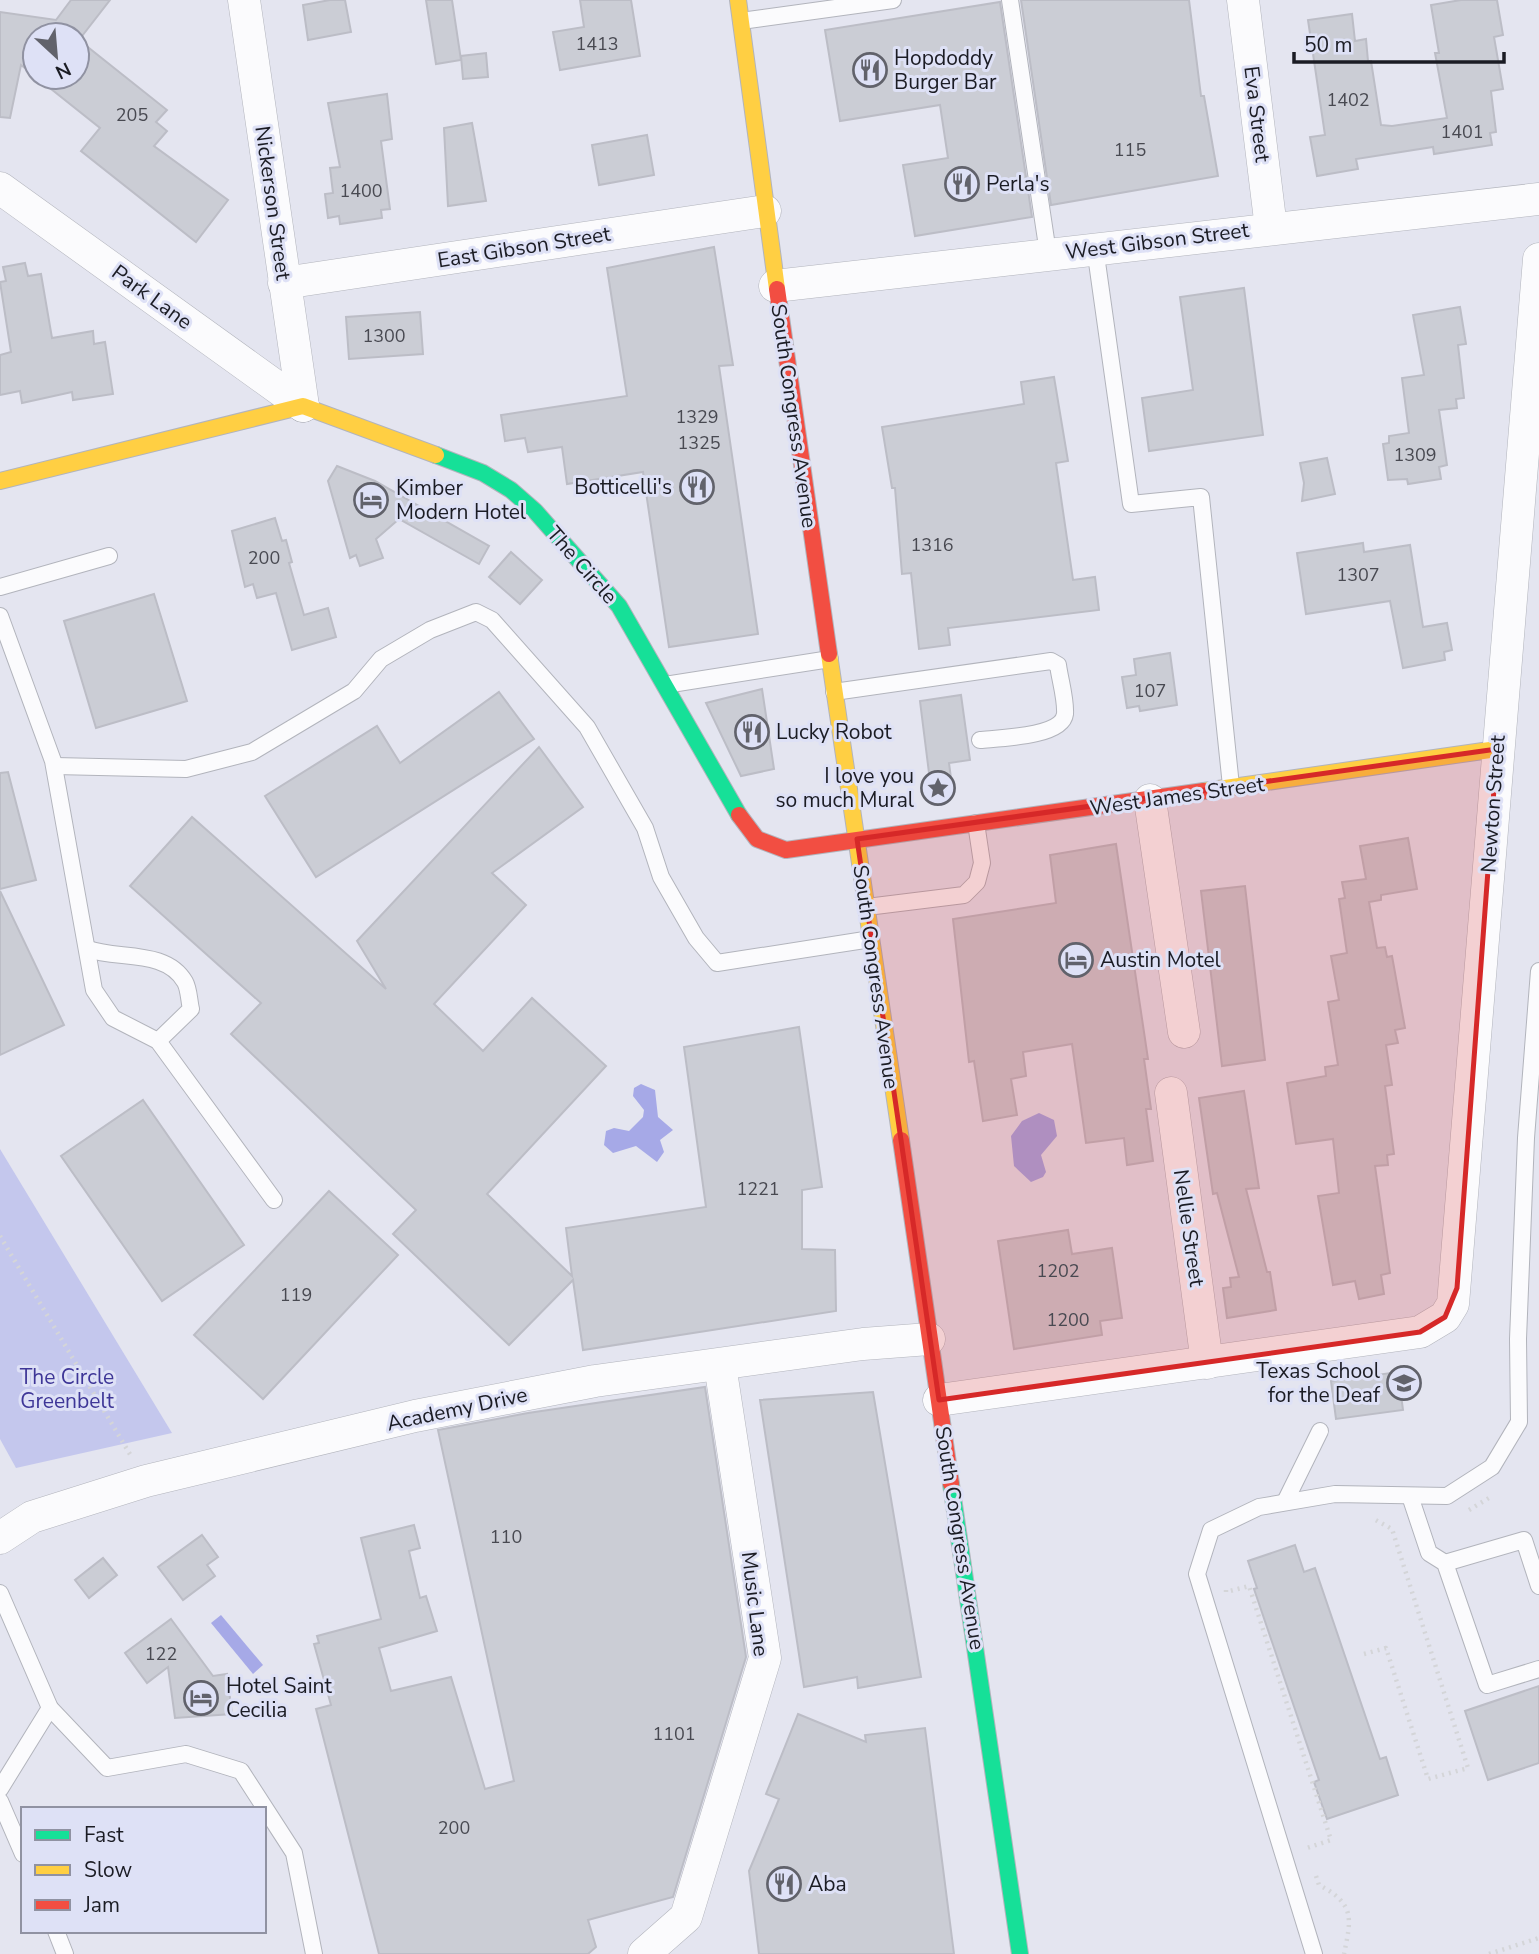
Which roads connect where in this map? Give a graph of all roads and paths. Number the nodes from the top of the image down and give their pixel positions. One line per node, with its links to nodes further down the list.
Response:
1 (244, 0): 14 (street, Nickerson Street)
2 (738, 0): 6 (main road, South Congress Avenue)
3 (893, 0): 6 (lane)
4 (1010, 0): 12 (lane)
5 (1243, 0): 10 (street, Eva Street)
6 (741, 21): 9 (main road, South Congress Avenue)
7 (0, 188): 16 (street, Park Lane)
8 (1539, 199): 10 (street, West Gibson Street)
9 (765, 211): 14 (street, East Gibson Street); 15 (main road, South Congress Avenue)
10 (1271, 228): 11 (street, West Gibson Street)
11 (1095, 248): 12 (street, West Gibson Street); 27 (lane)
12 (1048, 254): 15 (street, West Gibson Street)
13 (1539, 259): 25 (street, Newton Street)
14 (284, 283): 16 (street, Nickerson Street)
15 (775, 286): 21 (main road, South Congress Avenue)
16 (303, 406): 17 (main road); 22 (main road, The Circle)
17 (0, 481)
18 (109, 556): 19 (lane)
19 (0, 587)
20 (0, 616): 26 (lane)
21 (830, 659): 22 (lane); 23 (main road, South Congress Avenue)
22 (665, 685): 30 (main road, The Circle)
23 (834, 692): 24 (lane); 30 (main road, South Congress Avenue)
24 (980, 740)
25 (1497, 749): 27 (main road, West James Street); 41 (street, Newton Street)
26 (55, 766): 32 (lane); 33 (lane)
27 (1231, 788): 28 (main road, West James Street)
28 (1150, 800): 29 (main road, West James Street); 35 (street)
29 (976, 823): 30 (main road, West James Street); 31 (lane)
30 (857, 839): 31 (main road, South Congress Avenue)
31 (866, 907): 32 (main road, South Congress Avenue)
32 (871, 939): 40 (main road, South Congress Avenue)
33 (88, 949): 36 (lane); 36 (lane)
34 (1539, 971): 46 (lane)
35 (1184, 1032)
36 (158, 1041): 38 (lane)
37 (1171, 1093): 41 (street, Nellie Street)
38 (274, 1200)
39 (0, 1236): 45 (path)
40 (929, 1339): 42 (street, Academy Drive); 43 (main road, South Congress Avenue)
41 (1207, 1363): 43 (street)
42 (720, 1365): 45 (street, Academy Drive); 68 (street, Music Lane)
43 (939, 1400): 69 (main road, South Congress Avenue)
44 (1320, 1431): 47 (lane)
45 (146, 1481): 49 (street, Academy Drive)
46 (1410, 1496): 47 (lane); 50 (lane)
47 (1285, 1503): 70 (lane)
48 (1370, 1517): 54 (path)
49 (0, 1538)
50 (1446, 1563): 52 (lane); 55 (lane)
51 (1224, 1581): 62 (path)
52 (1539, 1586)
53 (0, 1593): 56 (lane)
54 (1364, 1654)
55 (1539, 1669)
56 (50, 1708): 57 (lane); 59 (lane)
57 (0, 1789)
58 (0, 1801): 61 (lane)
59 (264, 1807)
60 (266, 1810): 67 (lane)
61 (21, 1849)
62 (1310, 1859)
63 (1314, 1872): 71 (path)
64 (56, 1933): 66 (lane)
65 (1539, 1938): 72 (path)
66 (65, 1954)
67 (314, 1954)
68 (644, 1954)
69 (1020, 1954)
70 (1314, 1954)
71 (1344, 1954)
72 (1489, 1954)

